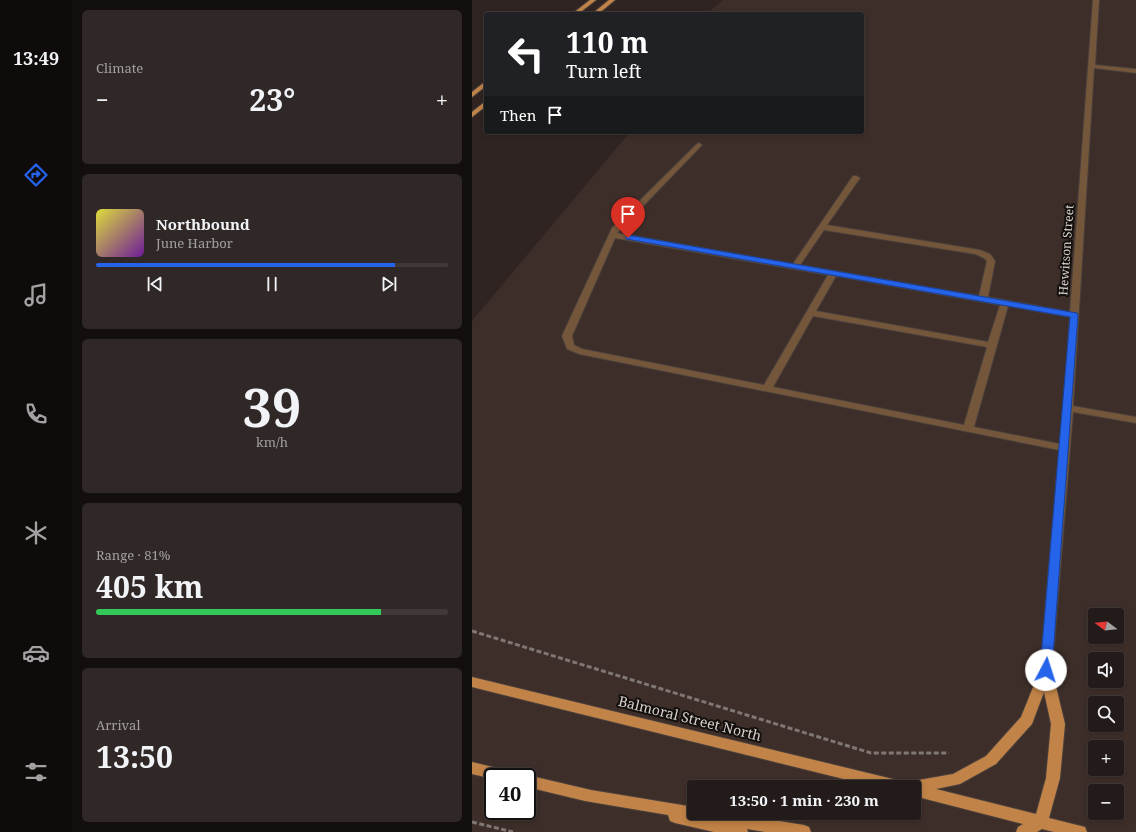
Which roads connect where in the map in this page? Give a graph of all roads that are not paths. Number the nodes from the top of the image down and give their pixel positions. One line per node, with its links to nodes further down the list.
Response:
1 (593, 0): 4 (main road)
2 (612, 0): 5 (main road)
3 (1096, 0): 6 (street, Hewitson Street)
4 (578, 12)
5 (597, 12)
6 (1091, 66): 7 (street); 21 (street, Hewitson Street)
7 (1136, 71)
8 (484, 85): 9 (main road)
9 (472, 95)
10 (484, 105): 11 (main road)
11 (472, 115)
12 (699, 145): 15 (street)
13 (856, 178): 14 (street)
14 (822, 227): 16 (street); 18 (street)
15 (613, 235): 16 (street); 23 (street)
16 (795, 266): 17 (street)
17 (833, 273): 18 (street); 20 (street)
18 (983, 299): 19 (street)
19 (1005, 303): 21 (street); 22 (street)
20 (810, 313): 22 (street); 23 (street)
21 (1074, 315): 24 (street, Hewitson Street)
22 (992, 345): 26 (street)
23 (767, 389): 26 (street)
24 (1068, 408): 25 (street); 27 (street, Hewitson Street)
25 (1136, 420)
26 (968, 429): 27 (street)
27 (1064, 448): 28 (street, Hewitson Street)
28 (1046, 670): 34 (main road); 37 (main road)
29 (472, 682): 32 (main road, Balmoral Street North)
30 (472, 768): 31 (main road)
31 (484, 771)
32 (872, 780)
33 (536, 783): 36 (main road)
34 (921, 786)
35 (921, 792): 37 (main road)
36 (585, 795): 38 (main road); 39 (main road)
37 (1041, 822): 40 (main road); 41 (main road)
38 (741, 832)
39 (804, 832)
40 (1023, 832)
41 (1080, 832)

